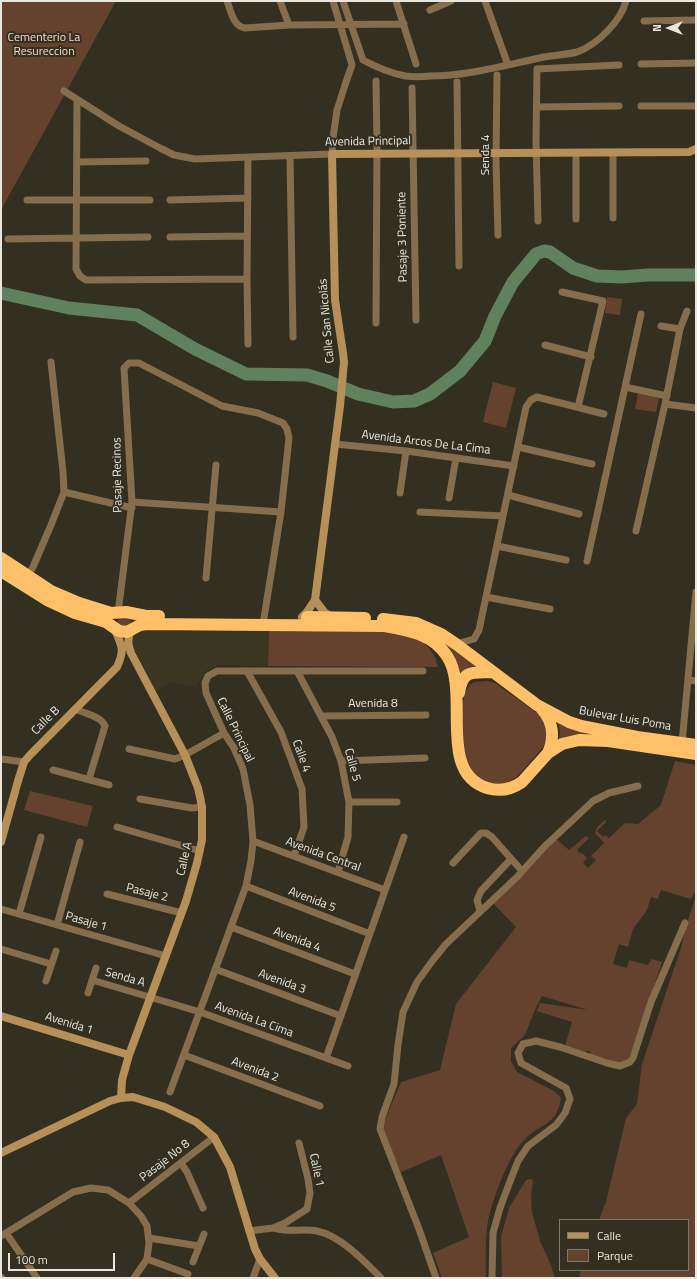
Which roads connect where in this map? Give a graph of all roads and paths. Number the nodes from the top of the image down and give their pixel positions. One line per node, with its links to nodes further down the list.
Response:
1 (227, 1): 15 (street)
2 (280, 1): 15 (street)
3 (333, 1): 12 (street)
4 (343, 1): 13 (street)
5 (396, 1): 14 (street)
6 (451, 1): 9 (street)
7 (485, 1): 21 (street)
8 (626, 1): 21 (street)
9 (430, 10)
10 (644, 20): 11 (street)
11 (696, 20)
12 (340, 24): 13 (street); 15 (street); 20 (street)
13 (350, 24): 14 (street); 16 (street)
14 (404, 24): 18 (street)
15 (288, 25)
16 (363, 60): 20 (street); 21 (street)
17 (696, 63): 19 (street)
18 (416, 64)
19 (641, 64)
20 (352, 65): 38 (street, Calle San Nicolás)
21 (508, 65)
22 (619, 65): 32 (street)
23 (497, 75): 33 (street, Senda 4)
24 (376, 81): 39 (street)
25 (457, 82): 41 (street)
26 (412, 88): 40 (street, Pasaje 3 Poniente)
27 (64, 91): 28 (street, Avenida Principal)
28 (77, 100): 43 (street, Avenida Principal); 45 (street)
29 (619, 106): 32 (street)
30 (641, 106): 31 (street)
31 (696, 106)
32 (537, 108): 34 (street)
33 (496, 153): 34 (street, Avenida Principal); 41 (street, Avenida Principal); 54 (street, Senda 4)
34 (537, 153): 35 (street, Avenida Principal); 53 (street)
35 (576, 153): 36 (street, Avenida Principal); 52 (street)
36 (613, 153): 37 (street, Avenida Principal); 51 (street)
37 (694, 153)
38 (332, 154): 39 (street, Avenida Principal); 42 (street, Avenida Principal); 80 (street, Calle San Nicolás)
39 (377, 154): 40 (street, Avenida Principal); 66 (street)
40 (413, 154): 41 (street, Avenida Principal); 65 (street, Pasaje 3 Poniente)
41 (458, 154): 60 (street)
42 (290, 156): 43 (street, Avenida Principal); 69 (street)
43 (248, 158): 46 (street)
44 (146, 161): 45 (street)
45 (77, 162): 48 (street)
46 (248, 198): 50 (street); 55 (street)
47 (27, 200): 48 (street)
48 (77, 200): 49 (street); 59 (street)
49 (150, 200)
50 (170, 200)
51 (613, 218)
52 (576, 219)
53 (538, 221)
54 (498, 235)
55 (248, 236): 57 (street); 61 (street)
56 (148, 237): 59 (street)
57 (170, 237)
58 (8, 239): 59 (street)
59 (76, 239): 61 (street)
60 (459, 266)
61 (247, 279): 70 (street)
62 (562, 292): 72 (street)
63 (687, 311): 68 (street)
64 (641, 314): 74 (street)
65 (416, 320)
66 (376, 323)
67 (661, 326): 68 (street)
68 (680, 330): 75 (street)
69 (293, 337)
70 (248, 344)
71 (545, 345): 72 (street)
72 (591, 357): 77 (street)
73 (51, 362): 87 (street)
74 (625, 387): 75 (street); 101 (street)
75 (667, 396): 76 (street)
76 (665, 404): 78 (street); 97 (street)
77 (578, 407): 79 (street); 81 (street)
78 (696, 408)
79 (604, 414)
80 (335, 444): 82 (street, Avenida Arcos De La Cima); 107 (street, Calle San Nicolás)
81 (518, 447): 84 (street); 86 (street)
82 (406, 451): 83 (street, Avenida Arcos De La Cima); 88 (street)
83 (456, 458): 86 (street, Avenida Arcos De La Cima); 90 (street)
84 (592, 464)
85 (216, 465): 92 (street)
86 (514, 466): 89 (street)
87 (64, 492): 91 (street); 103 (street)
88 (400, 493)
89 (508, 495): 95 (street); 96 (street)
90 (449, 498)
91 (132, 505): 92 (street); 93 (street, Pasaje Recinos); 110 (street, Pasaje Recinos)
92 (212, 508): 93 (street); 104 (street)
93 (281, 512): 114 (street)
94 (420, 512): 96 (street)
95 (579, 514)
96 (503, 516): 98 (street)
97 (636, 531)
98 (497, 546): 100 (street); 106 (street)
99 (1, 558): 103 (highway)
100 (566, 560)
101 (587, 561)
102 (1, 571): 116 (highway)
103 (28, 575): 110 (highway)
104 (206, 578)
105 (696, 592): 108 (street)
106 (486, 597): 109 (street); 117 (street)
107 (315, 600): 112 (street, Calle San Nicolás); 113 (street)
108 (695, 606): 124 (street)
109 (550, 609)
110 (118, 613): 111 (highway); 116 (highway)
111 (132, 613): 114 (highway, Bulevar Luis Poma); 115 (highway)
112 (302, 617): 113 (highway, Bulevar Luis Poma); 114 (highway, Bulevar Luis Poma)
113 (332, 617): 117 (highway, Bulevar Luis Poma)
114 (264, 618)
115 (133, 629): 116 (highway); 118 (street, Calle A); 126 (highway)
116 (115, 630): 119 (street)
117 (456, 644): 123 (highway, Bulevar Luis Poma)
118 (136, 664): 119 (street); 138 (street, Calle A)
119 (117, 666): 128 (street, Calle B)
120 (247, 671): 122 (street, Calle Principal); 131 (street, Calle Principal); 158 (street, Calle 4)
121 (423, 671): 122 (street, Calle Principal)
122 (298, 672): 130 (street, Calle 5)
123 (492, 672): 126 (highway); 127 (highway, Bulevar Luis Poma)
124 (688, 680): 125 (street); 132 (street)
125 (696, 681)
126 (457, 703): 136 (highway, Bulevar Luis Poma)
127 (537, 705): 132 (highway, Bulevar Luis Poma); 136 (highway)
128 (76, 709): 142 (street, Calle B); 144 (street)
129 (426, 715): 130 (street, Avenida 8)
130 (321, 716): 141 (street, Calle 5)
131 (224, 733): 138 (street); 154 (street, Calle Principal)
132 (682, 743): 133 (highway, Bulevar Luis Poma); 135 (highway)
133 (696, 745)
134 (129, 749): 138 (street)
135 (667, 750): 136 (highway, Bulevar Luis Poma); 137 (highway, Bulevar Luis Poma)
136 (548, 753)
137 (696, 754)
138 (184, 755): 150 (street, Calle A)
139 (425, 758): 141 (street)
140 (1, 759): 142 (street)
141 (341, 761): 148 (street, Calle 5)
142 (24, 762): 155 (street, Calle B)
143 (53, 770): 144 (street)
144 (89, 779): 145 (street)
145 (109, 785)
146 (638, 786): 161 (street)
147 (140, 799): 150 (street)
148 (349, 802): 149 (street); 162 (street, Calle 5)
149 (397, 802)
150 (202, 807): 157 (street, Calle A)
151 (117, 827): 157 (street)
152 (42, 837): 169 (street)
153 (404, 837): 164 (street)
154 (253, 840): 158 (street, Avenida Central); 163 (street, Calle Principal)
155 (1, 842)
156 (80, 842): 171 (street)
157 (200, 851): 168 (street, Calle A)
158 (294, 856): 162 (street, Avenida Central)
159 (511, 859): 160 (street); 161 (street); 167 (street)
160 (453, 863)
161 (522, 871): 167 (street)
162 (338, 872): 164 (street, Avenida Central)
163 (246, 886): 172 (street, Calle Principal); 173 (street, Avenida 5)
164 (386, 890): 173 (street)
165 (107, 894): 168 (street, Pasaje 2)
166 (1, 909): 169 (street, Pasaje 1)
167 (480, 911): 216 (street)
168 (182, 913): 176 (street, Calle A)
169 (19, 914): 171 (street, Pasaje 1)
170 (685, 923): 217 (street)
171 (57, 925): 176 (street, Pasaje 1)
172 (231, 927): 179 (street, Calle Principal); 180 (street, Avenida 4)
173 (370, 934): 180 (street)
174 (1, 949): 177 (street)
175 (56, 951): 177 (street)
176 (166, 956): 184 (street, Calle A)
177 (52, 964): 182 (street)
178 (96, 968): 181 (street)
179 (215, 969): 185 (street, Calle Principal); 187 (street, Avenida 3)
180 (356, 974): 187 (street)
181 (92, 980): 183 (street); 184 (street, Senda A)
182 (46, 982)
183 (88, 992)
184 (152, 997): 185 (street, Avenida La Cima); 188 (street, Calle A)
185 (200, 1012): 189 (street, Calle Principal); 190 (street, Avenida La Cima)
186 (1, 1016): 188 (street, Avenida 1)
187 (341, 1016): 190 (street)
188 (129, 1055): 193 (street, Calle A)
189 (184, 1055): 192 (street, Calle Principal); 194 (street, Avenida 2)
190 (326, 1058): 191 (street, Avenida La Cima)
191 (348, 1066)
192 (170, 1092)
193 (121, 1098): 195 (street); 197 (street)
194 (320, 1106)
195 (214, 1137): 198 (street, Pasaje No 8); 202 (street)
196 (299, 1143): 201 (street, Calle 1)
197 (1, 1153)
198 (181, 1163): 199 (street, Pasaje No 8); 200 (street)
199 (129, 1203): 203 (street); 205 (street)
200 (203, 1208)
201 (273, 1228): 202 (street, Calle 1); 215 (street)
202 (248, 1231): 208 (street)
203 (4, 1234): 211 (street)
204 (204, 1234): 206 (street)
205 (149, 1238): 206 (street); 207 (street)
206 (199, 1246): 209 (street)
207 (147, 1259): 210 (street); 212 (street)
208 (260, 1260): 213 (street); 214 (street)
209 (193, 1262)
210 (188, 1274)
211 (37, 1278)
212 (134, 1278)
213 (254, 1278)
214 (276, 1278)
215 (381, 1278)
216 (436, 1278)
217 (492, 1278)

